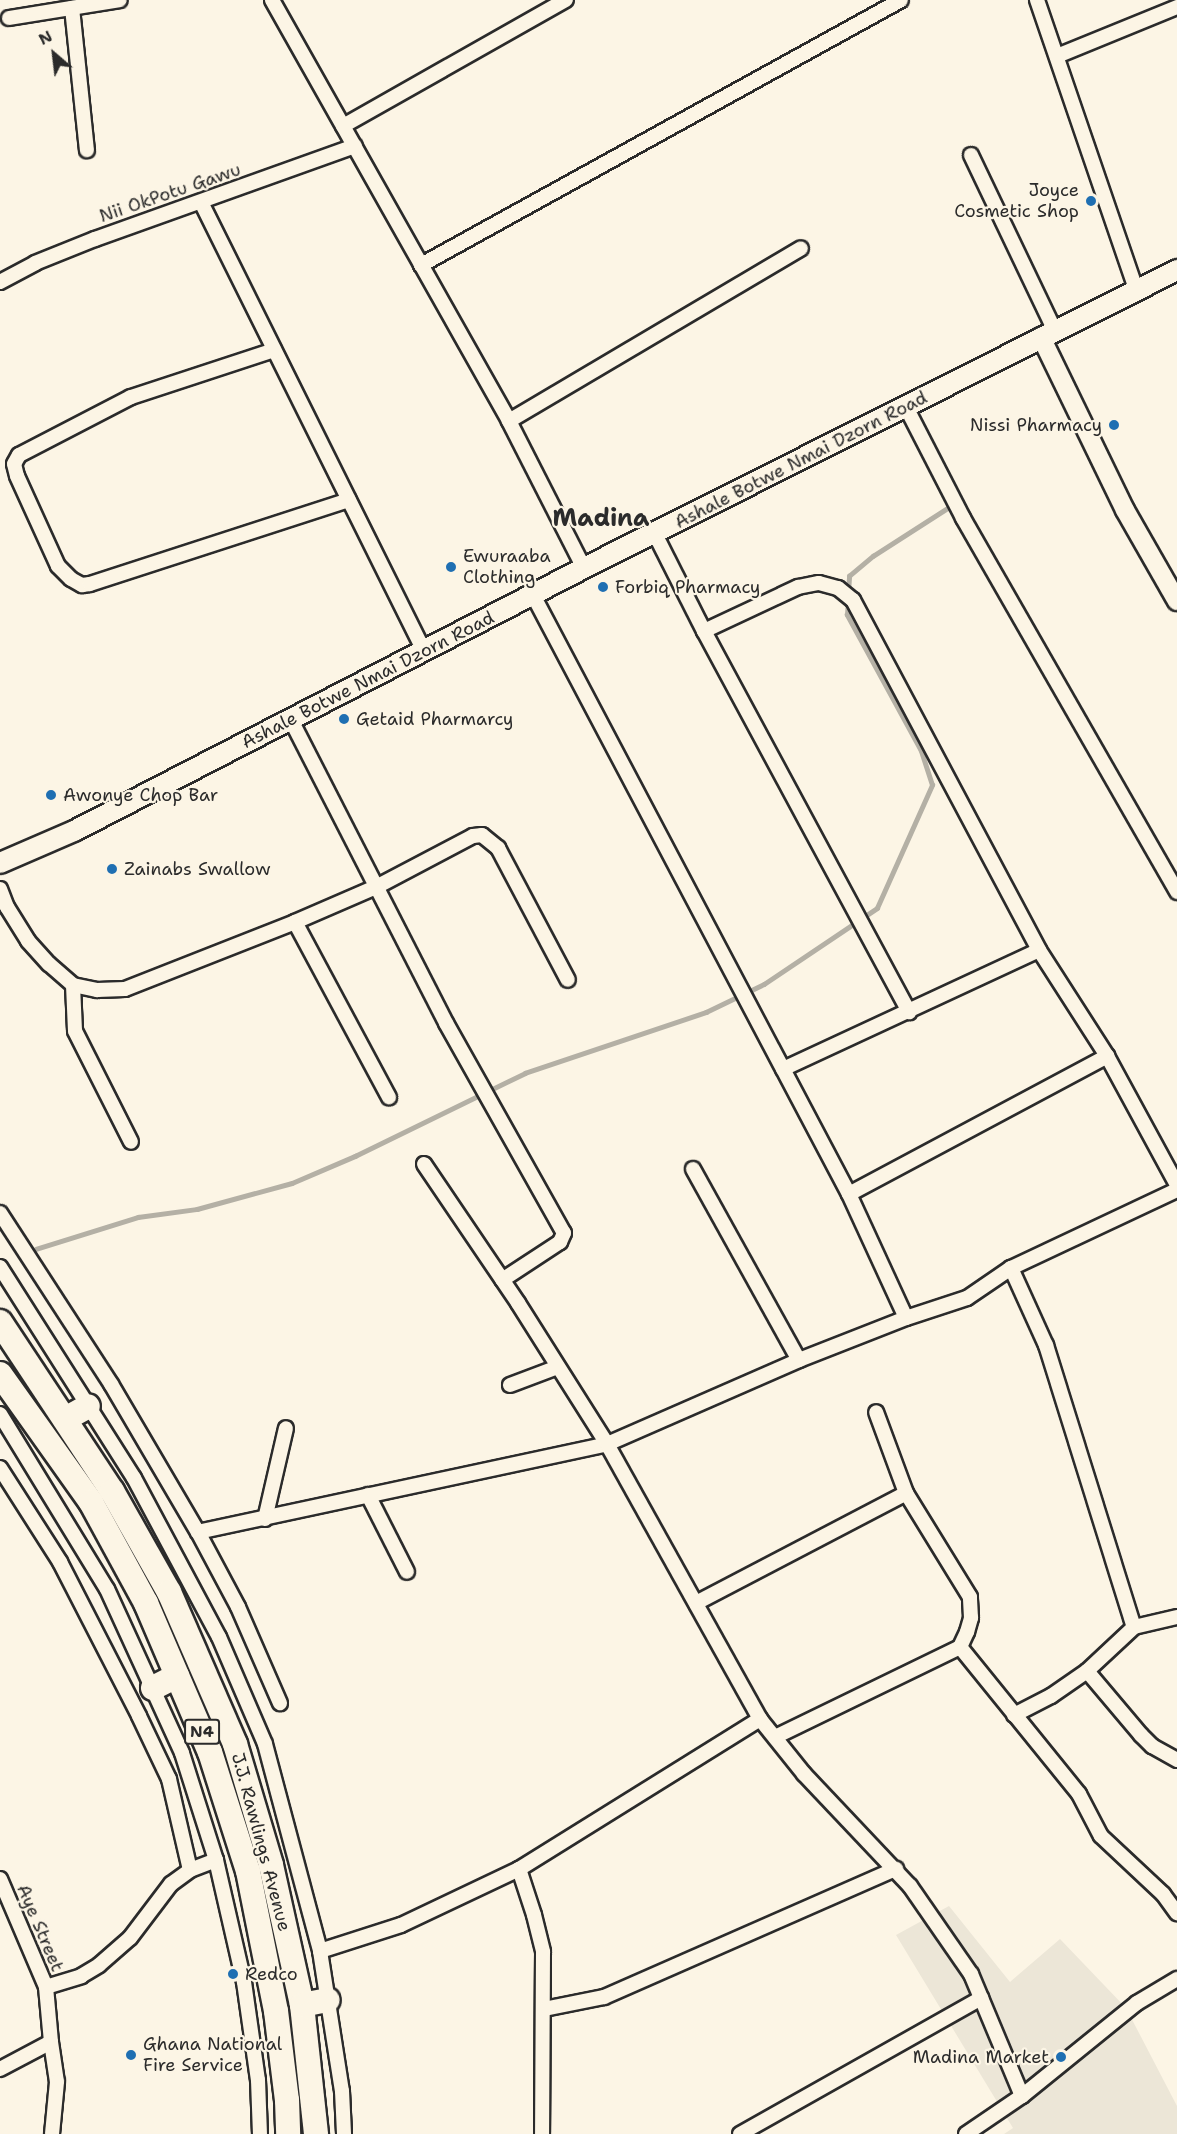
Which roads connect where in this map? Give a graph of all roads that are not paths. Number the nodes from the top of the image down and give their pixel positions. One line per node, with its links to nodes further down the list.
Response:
1 (32, 0): 9 (street)
2 (120, 0): 8 (street)
3 (272, 0): 12 (street)
4 (566, 0): 12 (street)
5 (901, 0): 18 (street)
6 (1037, 0): 11 (street)
7 (1177, 7): 11 (street)
8 (72, 8): 9 (street); 14 (street)
9 (38, 13): 10 (street)
10 (9, 18)
11 (1057, 56): 21 (street)
12 (343, 126): 13 (street)
13 (355, 146): 16 (street, Nii OkPotu Gawu); 18 (street)
14 (87, 150)
15 (971, 155): 22 (street)
16 (201, 202): 20 (street, Nii OkPotu Gawu); 23 (street)
17 (801, 248): 25 (street)
18 (420, 265): 25 (street)
19 (1176, 274): 21 (main road, Ashale Botwe Nmai Dzorn Road)
20 (0, 282)
21 (1136, 289): 22 (main road, Ashale Botwe Nmai Dzorn Road)
22 (1048, 334): 24 (main road, Ashale Botwe Nmai Dzorn Road); 30 (street)
23 (274, 350): 26 (street); 26 (street)
24 (906, 407): 27 (main road, Ashale Botwe Nmai Dzorn Road); 37 (street)
25 (509, 421): 28 (street)
26 (349, 500): 32 (street)
27 (655, 534): 28 (main road, Ashale Botwe Nmai Dzorn Road); 31 (street)
28 (584, 568): 29 (main road, Ashale Botwe Nmai Dzorn Road)
29 (533, 595): 32 (main road, Ashale Botwe Nmai Dzorn Road); 45 (street)
30 (1177, 601)
31 (704, 631): 40 (street); 43 (street)
32 (424, 651): 33 (main road, Ashale Botwe Nmai Dzorn Road)
33 (291, 720): 34 (main road, Ashale Botwe Nmai Dzorn Road); 35 (street)
34 (2, 865)
35 (378, 886): 39 (street); 41 (street); 56 (street)
36 (0, 889): 38 (street)
37 (1177, 892)
38 (4, 912): 42 (street)
39 (295, 922): 42 (street); 46 (street)
40 (1039, 950): 43 (street); 44 (street)
41 (568, 980)
42 (73, 985): 47 (street)
43 (909, 1012): 45 (street)
44 (1107, 1056): 50 (street); 52 (street)
45 (783, 1069): 52 (street)
46 (389, 1097)
47 (131, 1142)
48 (424, 1164): 56 (street)
49 (693, 1169): 59 (street)
50 (1177, 1185)
51 (1177, 1190): 55 (street)
52 (849, 1194): 57 (street)
53 (0, 1213): 73 (street)
54 (0, 1267): 63 (street)
55 (1011, 1268): 57 (street); 77 (street)
56 (502, 1280): 60 (street)
57 (906, 1317): 59 (street)
58 (0, 1322): 66 (highway, J.J. Rawlings Avenue / N4)
59 (799, 1359): 68 (street)
60 (558, 1367): 62 (street); 68 (street)
61 (0, 1374): 80 (highway, J.J. Rawlings Avenue / N4)
62 (510, 1385)
63 (88, 1406): 66 (highway); 93 (street)
64 (876, 1412): 70 (street)
65 (0, 1414): 81 (street)
66 (65, 1419): 98 (highway, J.J. Rawlings Avenue / N4)
67 (286, 1428): 72 (street)
68 (607, 1444): 71 (street); 75 (street)
69 (0, 1468): 90 (street)
70 (906, 1493): 75 (street); 78 (street)
71 (368, 1495): 72 (street); 74 (street)
72 (266, 1519): 73 (street)
73 (198, 1532): 82 (street)
74 (407, 1572)
75 (696, 1603): 84 (street)
76 (1177, 1617): 77 (street)
77 (1134, 1627): 79 (street)
78 (960, 1647): 83 (street); 85 (street)
79 (1087, 1671): 83 (street); 86 (street)
80 (177, 1676): 81 (highway); 105 (highway, J.J. Rawlings Avenue / N4)
81 (153, 1688): 87 (street)
82 (280, 1703)
83 (1014, 1715): 92 (street)
84 (760, 1719): 85 (street); 88 (street)
85 (775, 1737): 89 (street)
86 (1177, 1760)
87 (216, 1860): 90 (street); 104 (street)
88 (519, 1869): 93 (street); 99 (street)
89 (896, 1869): 96 (street); 99 (street)
90 (190, 1870): 95 (street)
91 (0, 1879): 95 (street, Aye Street)
92 (1177, 1913)
93 (320, 1951): 97 (street)
94 (1177, 1979): 102 (street)
95 (46, 1987): 100 (street, Aye Street)
96 (981, 1998): 102 (street); 109 (street)
97 (328, 2000): 98 (highway); 107 (street)
98 (302, 2004): 106 (highway, J.J. Rawlings Avenue / N4)
99 (544, 2009): 108 (street)
100 (51, 2042): 101 (street); 103 (street, Aye Street)
101 (0, 2069)
102 (1022, 2096): 110 (street)
103 (52, 2134)
104 (260, 2134)
105 (288, 2134)
106 (316, 2134)
107 (344, 2134)
108 (542, 2134)
109 (740, 2134)
110 (966, 2134)

